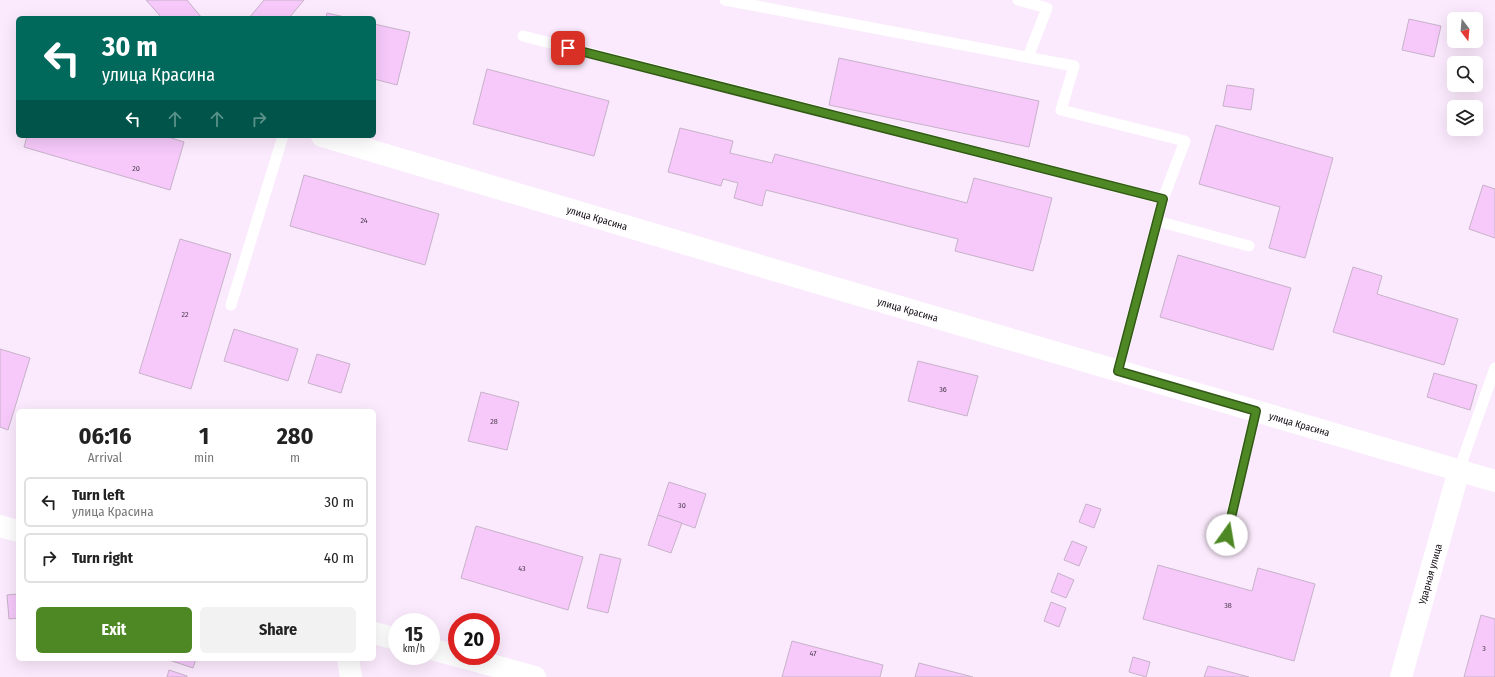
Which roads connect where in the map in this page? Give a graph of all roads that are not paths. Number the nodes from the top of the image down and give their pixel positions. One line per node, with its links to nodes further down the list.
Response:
1 (725, 0): 4 (lane)
2 (1018, 0): 4 (lane)
3 (523, 36): 7 (lane)
4 (1028, 57): 7 (lane)
5 (282, 138): 10 (lane)
6 (329, 138): 12 (street, улица Красина)
7 (1163, 199): 8 (lane)
8 (1158, 221): 9 (lane); 12 (lane)
9 (1249, 246)
10 (231, 305)
11 (1495, 368): 14 (lane)
12 (1118, 371): 13 (street, улица Красина)
13 (1256, 411): 14 (street, улица Красина); 18 (lane)
14 (1459, 470): 15 (street, улица Красина); 25 (street, Ударная улица)
15 (1495, 481)
16 (0, 526): 17 (street)
17 (16, 530)
18 (1223, 550)
19 (376, 634): 20 (street)
20 (388, 637)
21 (348, 661): 23 (street)
22 (491, 665): 24 (street)
23 (351, 677)
24 (535, 677)
25 (1401, 677)

